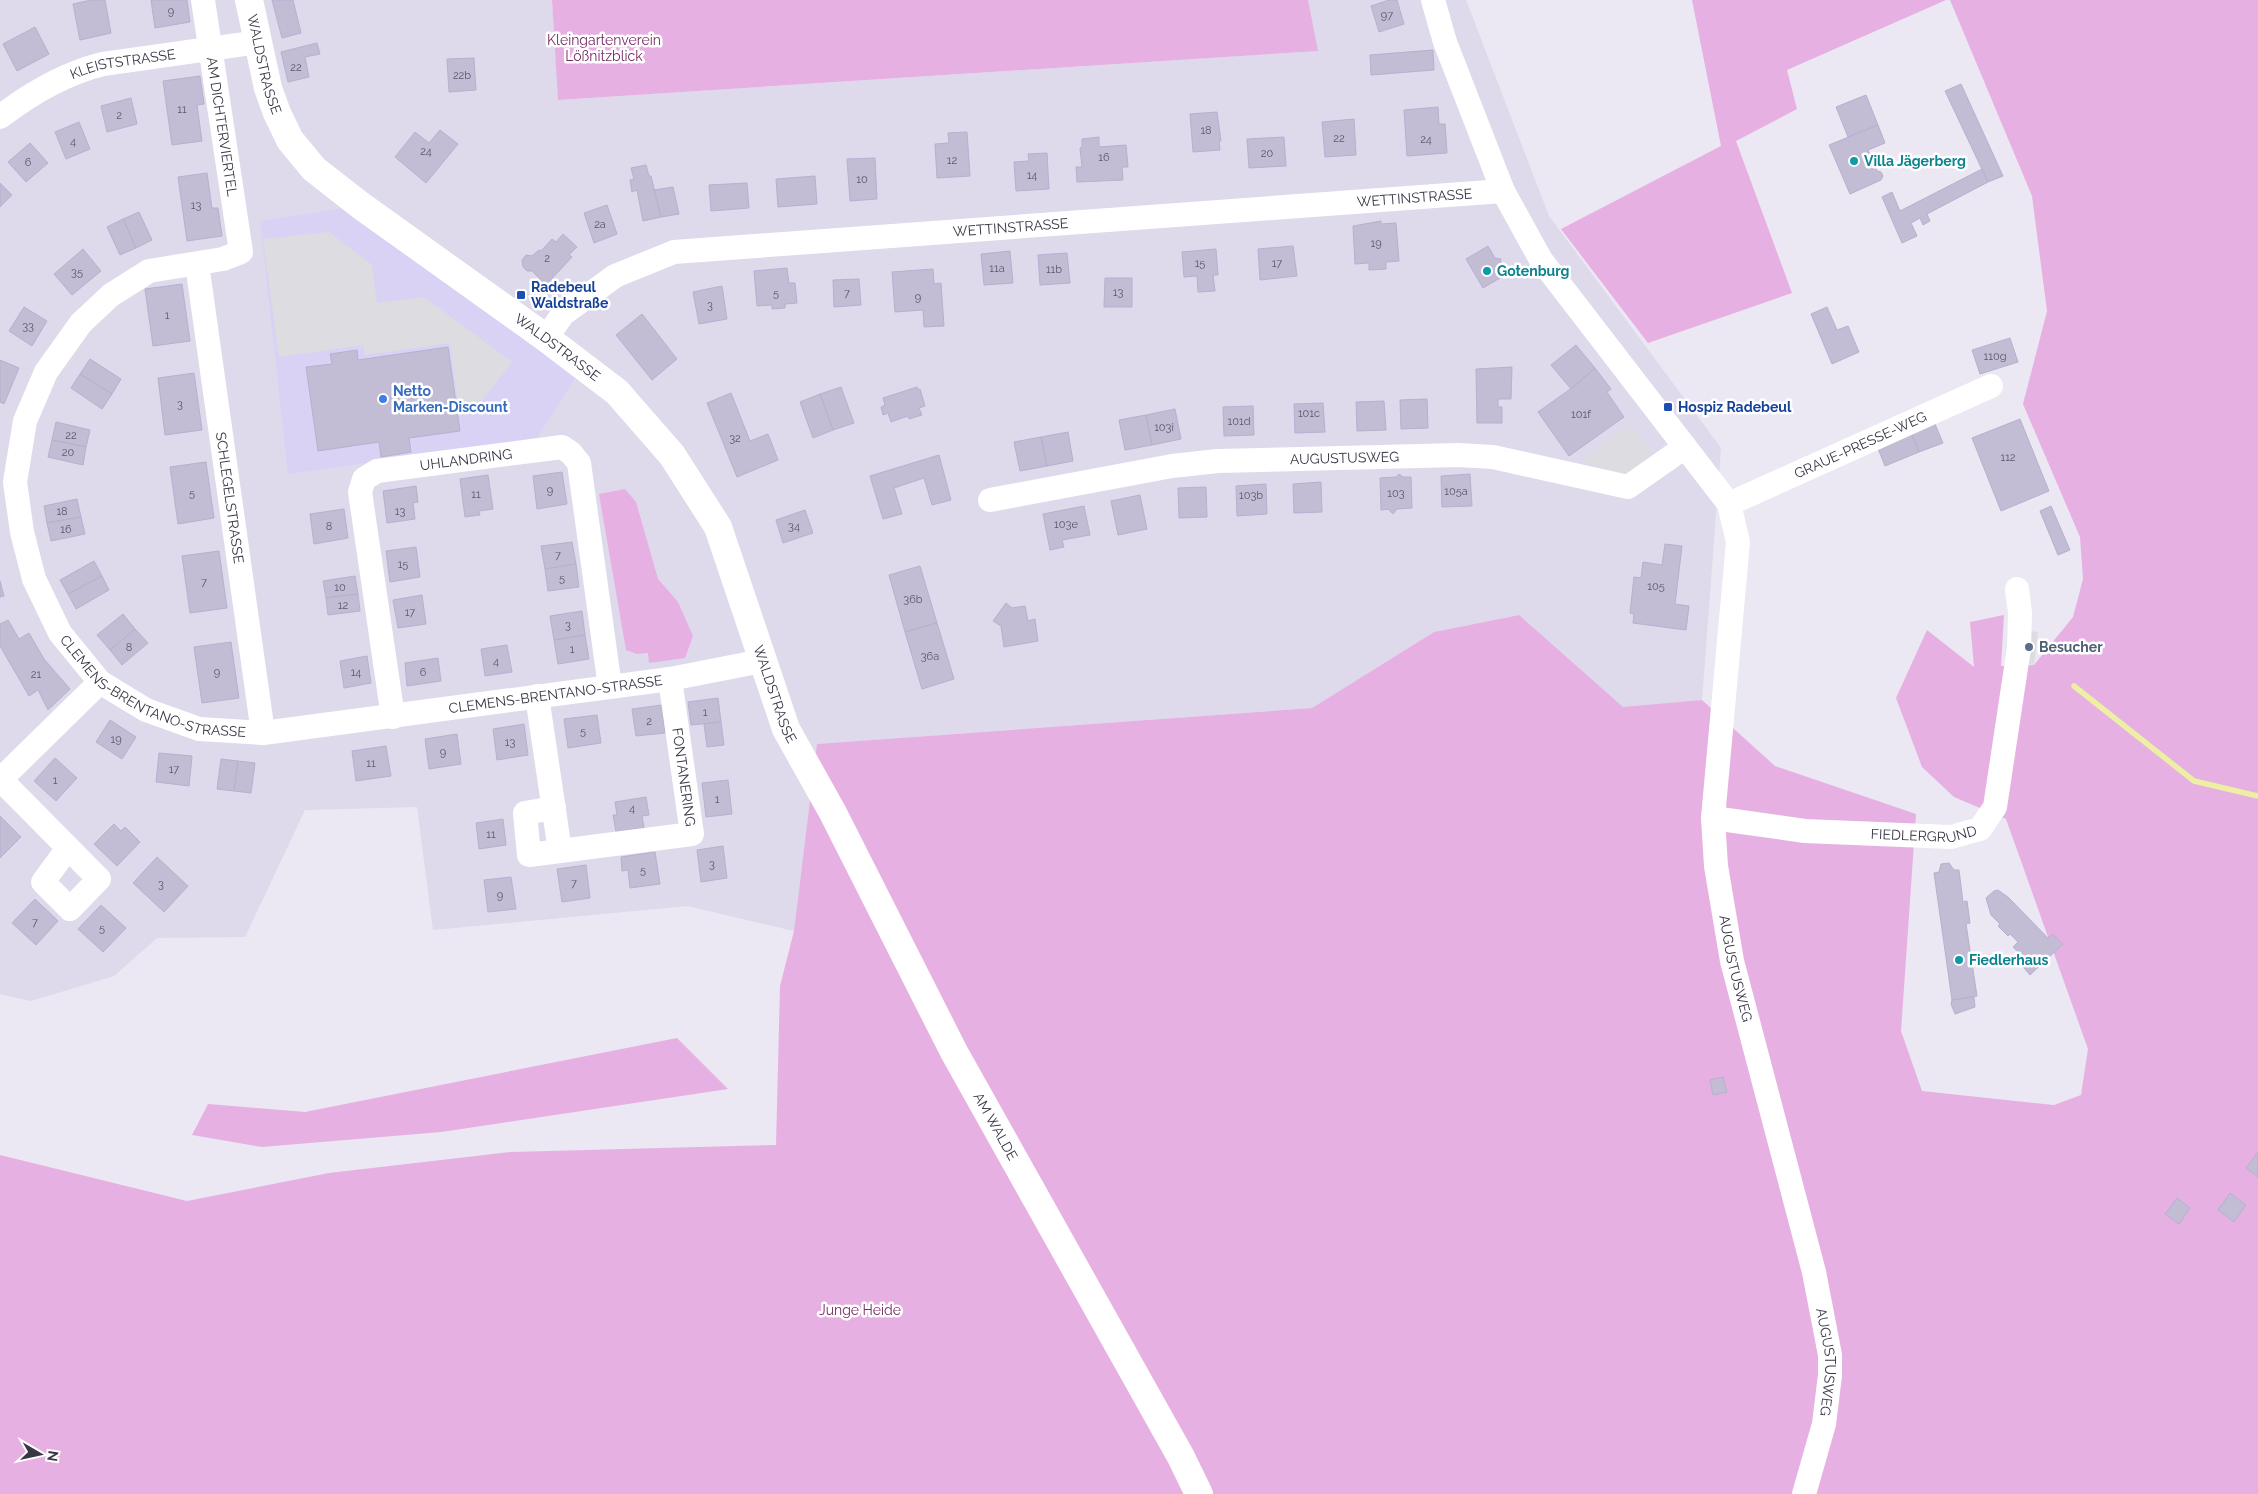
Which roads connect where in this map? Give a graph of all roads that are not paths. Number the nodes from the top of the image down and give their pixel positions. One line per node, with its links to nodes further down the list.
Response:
1 (203, 0): 5 (street, AM DICHTERVIERTEL)
2 (249, 0): 4 (street, WALDSTRASSE)
3 (1433, 0): 7 (street, AUGUSTUSWEG)
4 (259, 42): 5 (street, KLEISTSTRASSE); 10 (street, WALDSTRASSE)
5 (210, 49): 6 (street, KLEISTSTRASSE); 8 (street, AM DICHTERVIERTEL)
6 (0, 117)
7 (1504, 191): 10 (street, WETTINSTRASSE); 12 (street, AUGUSTUSWEG)
8 (241, 252): 9 (street, CLEMENS-BRENTANO-STRASSE)
9 (197, 264): 13 (street, CLEMENS-BRENTANO-STRASSE); 23 (street, SCHLEGELSTRASSE)
10 (546, 338): 17 (street, WALDSTRASSE)
11 (1991, 386): 15 (street, GRAUE-PRESSE-WEG)
12 (1685, 447): 14 (street, AUGUSTUSWEG); 15 (street, AUGUSTUSWEG)
13 (8, 482): 19 (street, CLEMENS-BRENTANO-STRASSE)
14 (990, 500)
15 (1730, 504): 27 (street, AUGUSTUSWEG)
16 (2017, 589): 27 (street, FIEDLERGRUND)
17 (762, 661): 18 (street, CLEMENS-BRENTANO-STRASSE); 24 (street, WALDSTRASSE)
18 (670, 679): 20 (street, CLEMENS-BRENTANO-STRASSE); 29 (street, FONTANERING)
19 (100, 682): 23 (street, CLEMENS-BRENTANO-STRASSE); 25 (street)
20 (610, 687): 21 (street, CLEMENS-BRENTANO-STRASSE); 22 (street, UHLANDRING)
21 (537, 696): 22 (street, CLEMENS-BRENTANO-STRASSE); 26 (street)
22 (393, 717): 23 (street, CLEMENS-BRENTANO-STRASSE)
23 (264, 733)
24 (801, 756): 30 (street, AM WALDE)
25 (0, 780): 28 (street)
26 (554, 808): 29 (street); 29 (street, FONTANERING)
27 (1713, 818): 31 (street, AUGUSTUSWEG)
28 (68, 848)
29 (560, 851)
30 (1199, 1494)
31 (1804, 1494)

